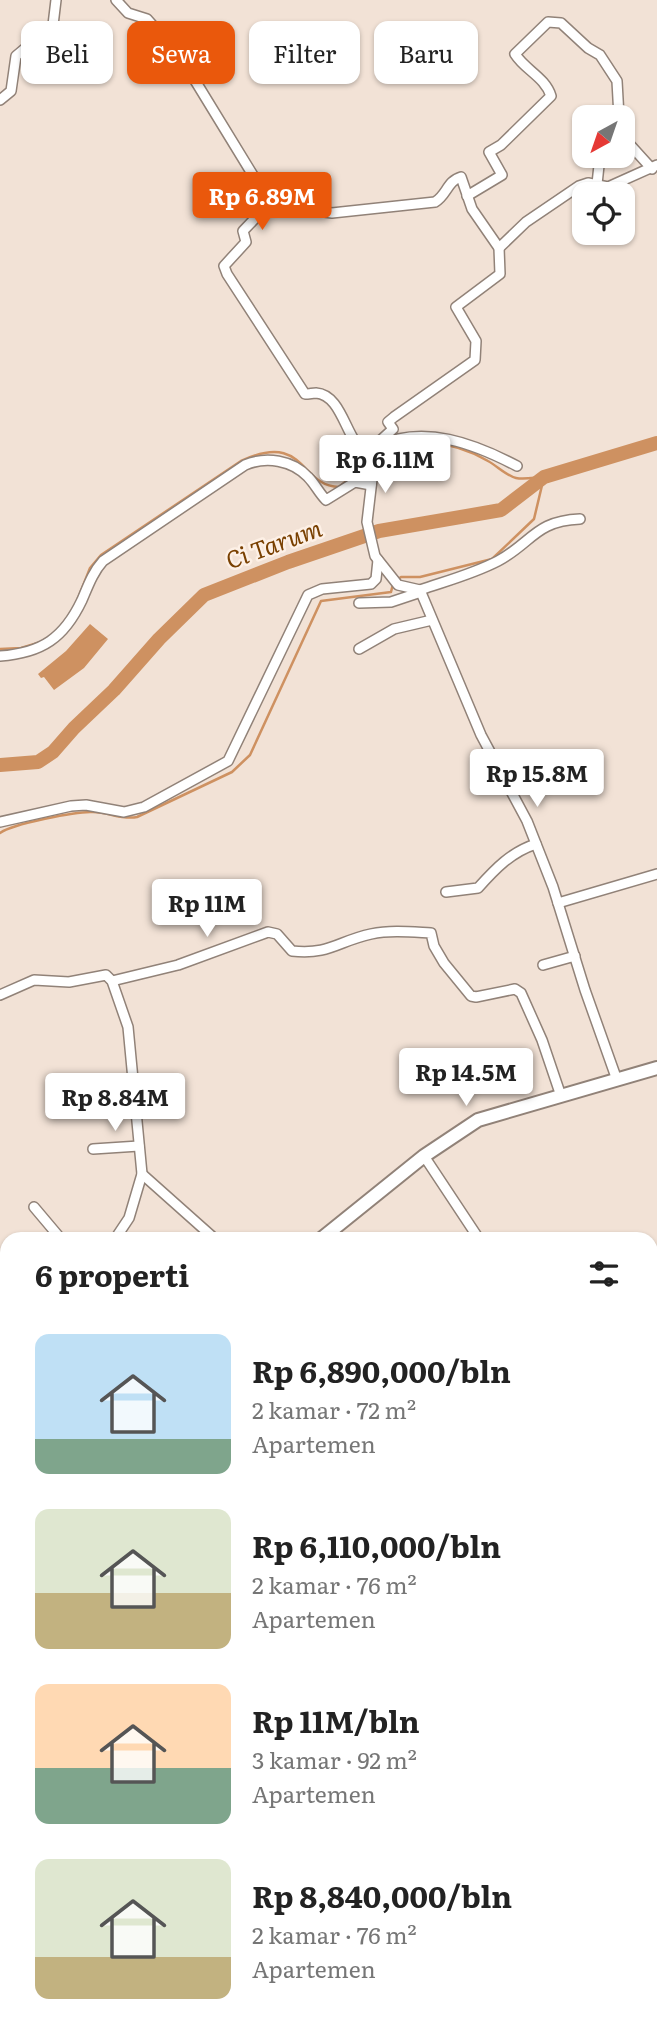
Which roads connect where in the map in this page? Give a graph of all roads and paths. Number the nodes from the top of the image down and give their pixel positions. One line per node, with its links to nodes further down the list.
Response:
1 (56, 0): 3 (street)
2 (116, 0): 8 (street)
3 (0, 100)
4 (618, 105): 10 (street)
5 (635, 149): 6 (street)
6 (654, 167): 7 (street)
7 (620, 182)
8 (262, 190): 10 (street); 12 (street)
9 (572, 191): 11 (street)
10 (467, 196): 11 (street)
11 (499, 248): 12 (street)
12 (369, 452): 13 (street); 14 (street)
13 (517, 466)
14 (371, 485): 16 (street); 21 (street)
15 (580, 519): 17 (street)
16 (378, 560): 17 (street); 22 (street)
17 (420, 591): 18 (street); 19 (street)
18 (359, 603)
19 (432, 621): 20 (street); 23 (street)
20 (359, 649)
21 (0, 656)
22 (0, 822)
23 (536, 844): 25 (street); 26 (street)
24 (657, 874): 26 (street)
25 (446, 892)
26 (558, 903): 27 (street)
27 (575, 956): 28 (street); 32 (street)
28 (543, 965)
29 (112, 981): 30 (street); 33 (street); 34 (street)
30 (0, 995)
31 (657, 1068): 32 (main road)
32 (617, 1080): 33 (main road)
33 (561, 1096): 36 (main road)
34 (139, 1146): 35 (street); 37 (street)
35 (93, 1149)
36 (424, 1156): 42 (main road); 43 (street)
37 (142, 1174): 40 (street); 41 (street)
38 (34, 1207): 39 (street)
39 (55, 1232)
40 (120, 1232)
41 (207, 1232)
42 (330, 1232)
43 (474, 1232)

